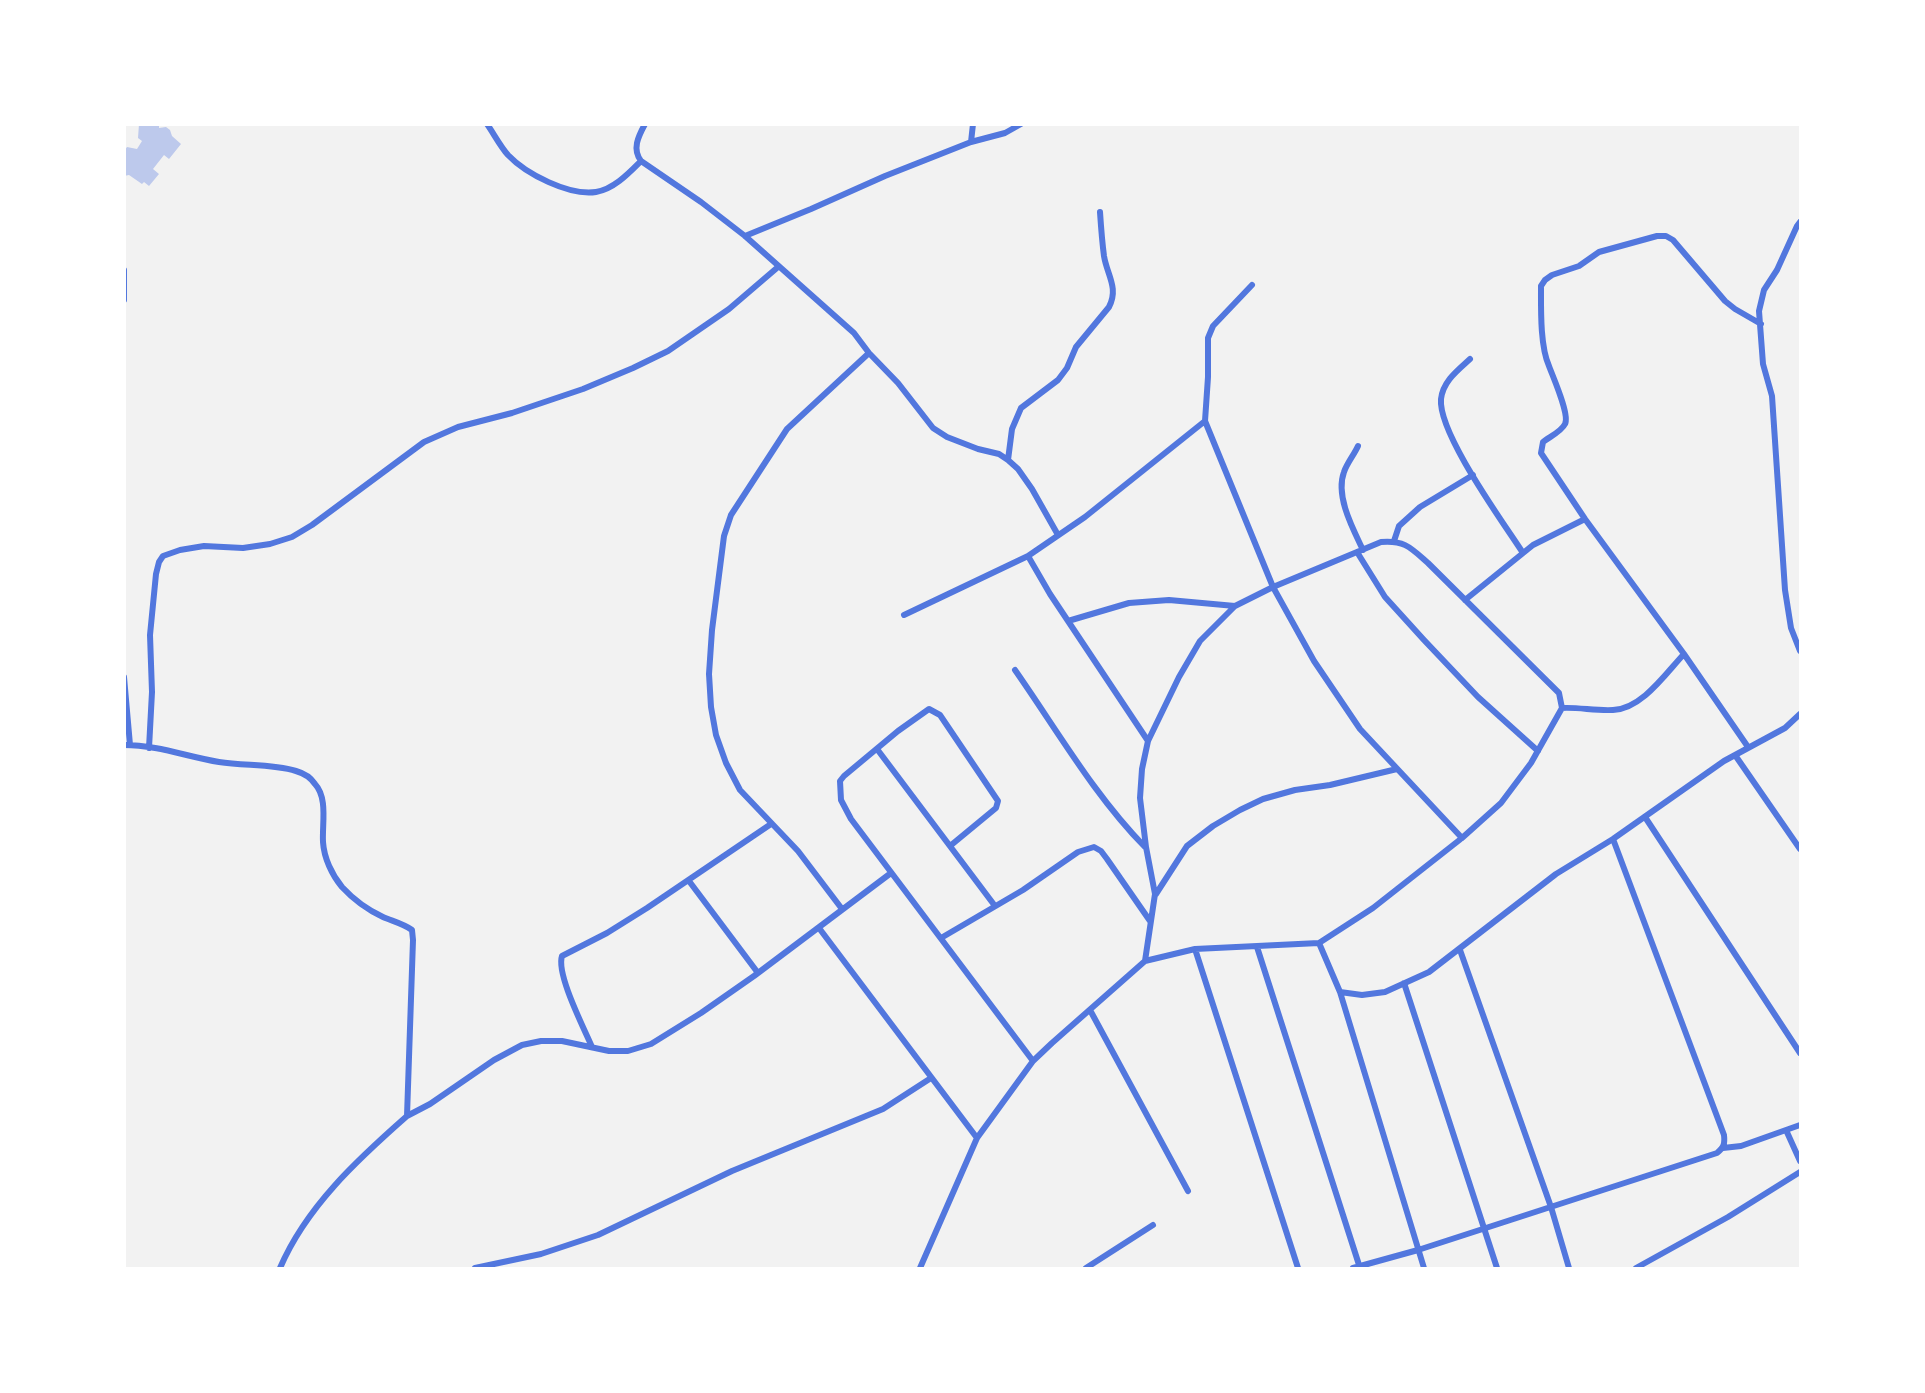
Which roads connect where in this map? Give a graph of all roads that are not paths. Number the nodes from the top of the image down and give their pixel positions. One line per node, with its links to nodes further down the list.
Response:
1 (487, 124): 6 (street)
2 (645, 124): 6 (street)
3 (973, 124): 5 (street)
4 (1021, 124): 5 (street)
5 (971, 142): 9 (street)
6 (641, 161): 9 (street)
7 (1100, 212): 19 (street)
8 (1800, 222): 14 (street)
9 (745, 236): 10 (street)
10 (778, 267): 15 (street); 41 (street)
11 (124, 270): 13 (street)
12 (1252, 285): 17 (street)
13 (124, 300)
14 (1761, 324): 21 (street); 32 (street)
15 (869, 353): 19 (street); 47 (street)
16 (1470, 359): 20 (street)
17 (1205, 421): 22 (street); 27 (street)
18 (1358, 447): 24 (street)
19 (1008, 460): 22 (street)
20 (1473, 475): 23 (street); 25 (street)
21 (1584, 519): 25 (street); 33 (street)
22 (1058, 535): 26 (street)
23 (1394, 541): 24 (street); 28 (street)
24 (1360, 551): 27 (street); 43 (street)
25 (1523, 553): 28 (street)
26 (1028, 556): 30 (street); 31 (street)
27 (1273, 587): 29 (street); 45 (street)
28 (1466, 600): 36 (street)
29 (1235, 606): 31 (street); 38 (street)
30 (904, 615)
31 (1068, 621): 38 (street)
32 (1800, 651)
33 (1684, 654): 36 (street); 40 (street)
34 (1015, 670): 51 (street)
35 (124, 678): 39 (street)
36 (1562, 708): 43 (street)
37 (1800, 714): 40 (street)
38 (1148, 741): 51 (street)
39 (127, 745): 41 (street)
40 (1748, 747): 44 (street)
41 (149, 748): 74 (street)
42 (877, 749): 50 (street); 50 (street); 53 (street)
43 (1538, 751): 48 (street)
44 (1735, 755): 46 (street); 52 (street)
45 (1397, 769): 48 (street); 55 (street)
46 (1645, 817): 49 (street); 71 (street)
47 (771, 824): 54 (street); 57 (street)
48 (1462, 838): 61 (street)
49 (1613, 839): 64 (street); 78 (street)
50 (950, 846): 56 (street)
51 (1146, 847): 55 (street)
52 (1800, 849)
53 (891, 873): 57 (street); 60 (street)
54 (689, 881): 66 (street); 70 (street)
55 (1155, 894): 58 (street)
56 (995, 906): 58 (street); 60 (street)
57 (842, 909): 59 (street)
58 (1150, 922): 65 (street)
59 (819, 928): 66 (street); 73 (street)
60 (941, 938): 72 (street)
61 (1319, 943): 62 (street); 68 (street)
62 (1257, 947): 63 (street); 86 (street)
63 (1195, 949): 65 (street); 91 (street)
64 (1460, 950): 67 (street); 82 (street)
65 (1145, 961): 69 (street)
66 (758, 974): 70 (street)
67 (1404, 983): 68 (street); 84 (street)
68 (1340, 993): 85 (street)
69 (1090, 1010): 72 (street); 81 (street)
70 (592, 1047): 74 (street)
71 (1800, 1053)
72 (1034, 1060): 77 (street)
73 (932, 1078): 77 (street); 88 (street)
74 (407, 1116): 87 (street)
75 (1800, 1125): 76 (street)
76 (1786, 1130): 78 (street); 79 (street)
77 (977, 1138): 89 (street)
78 (1723, 1148): 82 (street)
79 (1800, 1161)
80 (1800, 1172): 95 (street)
81 (1188, 1191)
82 (1551, 1207): 84 (street); 94 (street)
83 (1153, 1225): 90 (street)
84 (1483, 1229): 85 (street); 93 (street)
85 (1418, 1250): 86 (street); 92 (street)
86 (1358, 1268)
87 (280, 1269)
88 (475, 1269)
89 (920, 1269)
90 (1086, 1269)
91 (1298, 1269)
92 (1424, 1269)
93 (1497, 1269)
94 (1569, 1269)
95 (1636, 1269)

